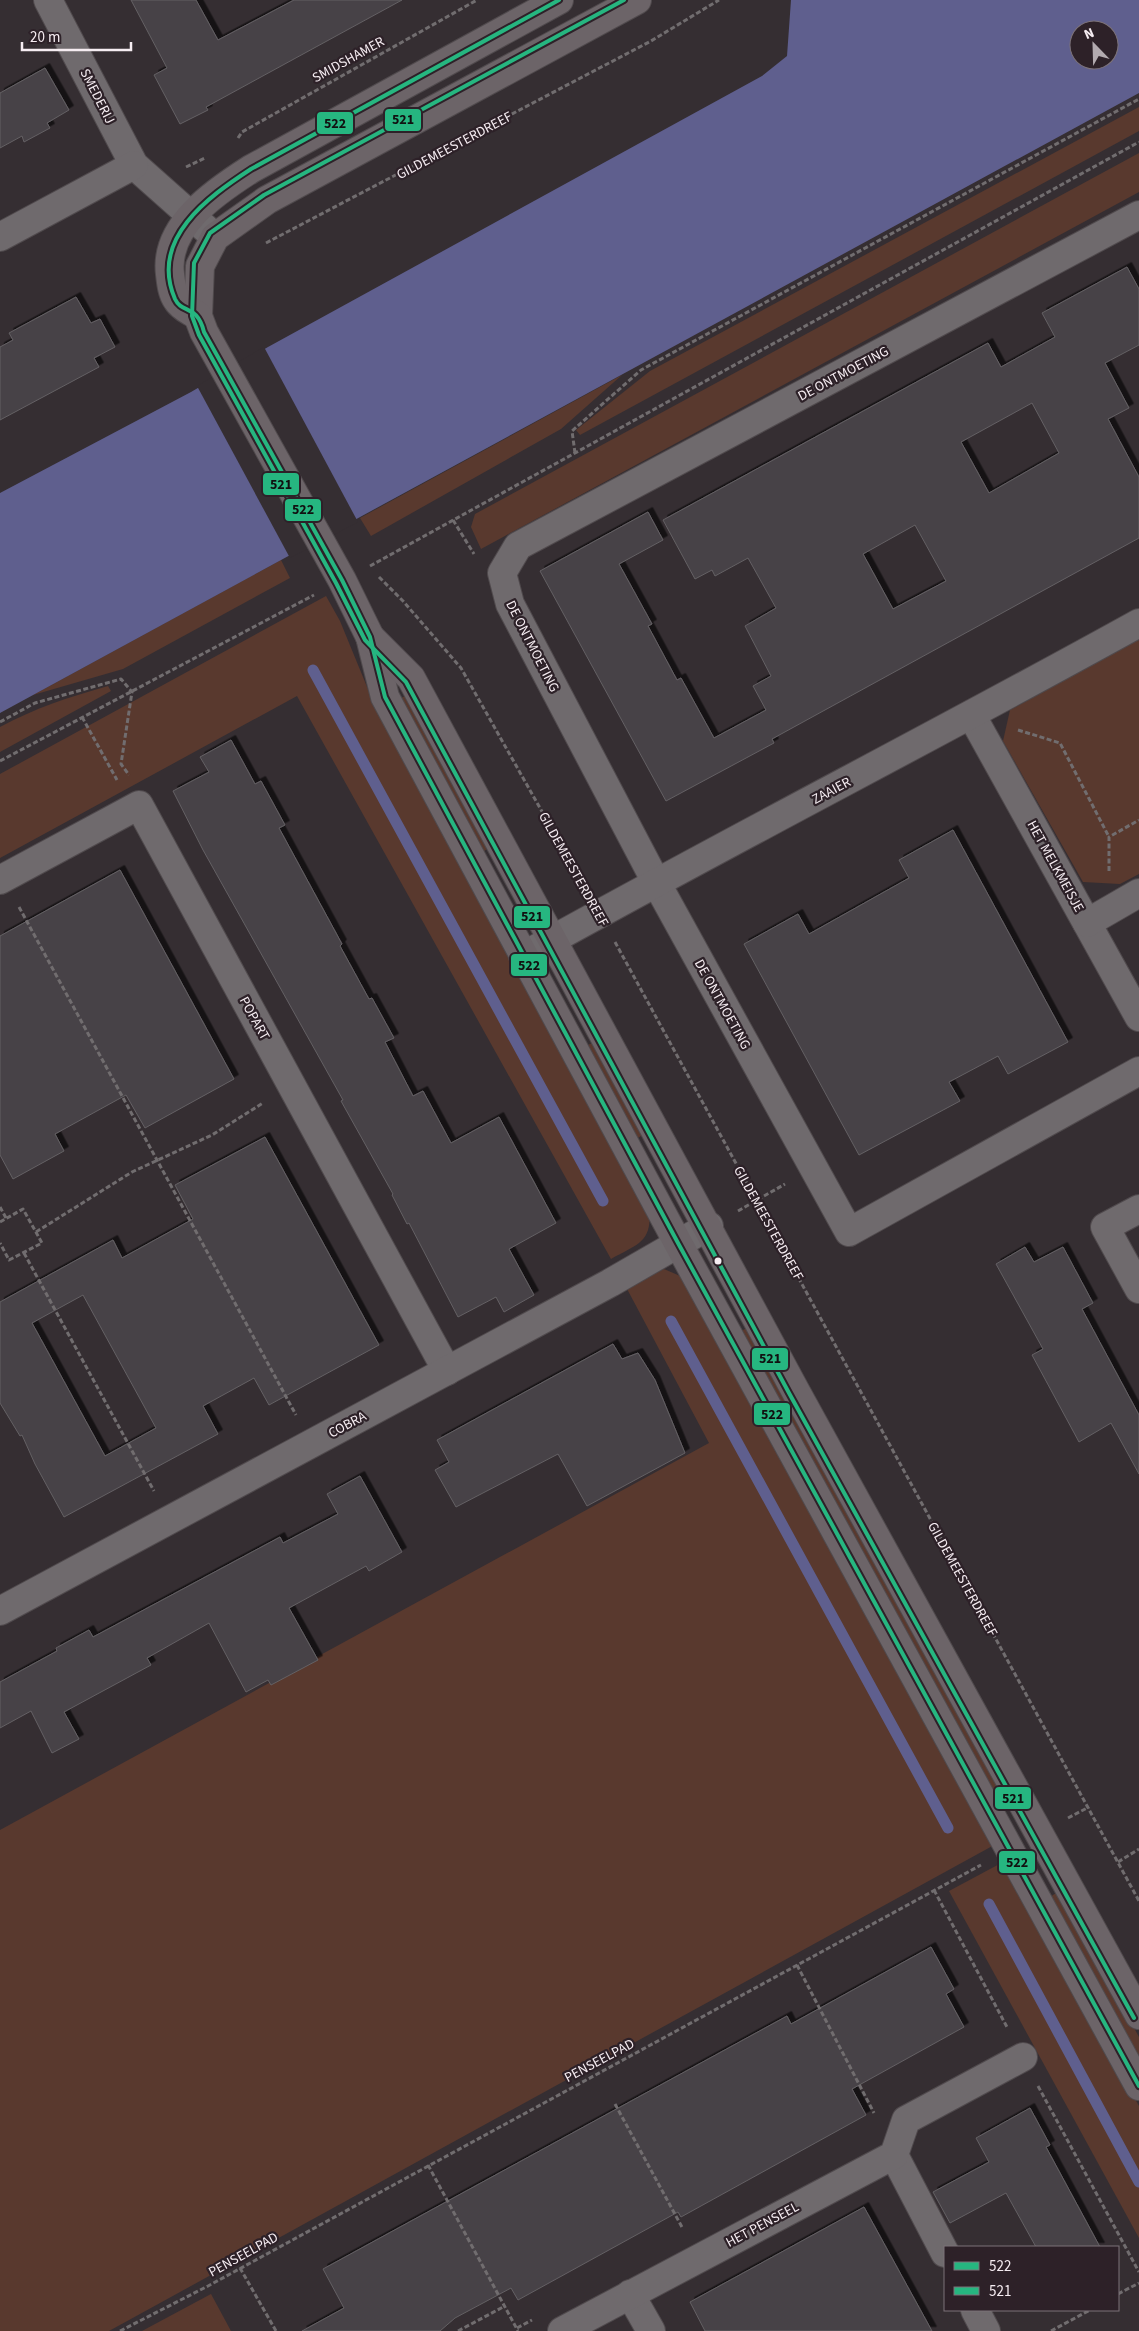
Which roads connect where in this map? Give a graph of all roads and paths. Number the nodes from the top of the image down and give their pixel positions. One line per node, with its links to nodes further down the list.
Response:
1 (48, 0): 9 (street, SMEDERIJ)
2 (476, 0): 8 (path, SMIDSHAMER)
3 (559, 0): 11 (street)
4 (637, 0): 12 (street)
5 (719, 0): 14 (path, GILDEMEESTERDREEF)
6 (1139, 99): 7 (path)
7 (1139, 142)
8 (235, 143)
9 (134, 165): 11 (street, SMEDERIJ); 13 (street)
10 (1139, 215): 28 (street, DE ONTMOETING)
11 (191, 216): 12 (street, SMEDERIJ); 15 (street)
12 (215, 237): 15 (street)
13 (0, 238)
14 (259, 247)
15 (201, 324): 18 (street)
16 (369, 567): 30 (path, GILDEMEESTERDREEF)
17 (1139, 623): 20 (street, ZAAIER)
18 (370, 637): 32 (street); 33 (street)
19 (132, 692): 21 (path); 22 (path); 24 (path)
20 (972, 716): 26 (path); 28 (street, ZAAIER); 31 (street, HET MELKMEISJE)
21 (82, 717): 23 (path); 24 (path)
22 (0, 722)
23 (0, 760)
24 (135, 806): 27 (street); 36 (street, POPART)
25 (1139, 820): 26 (path)
26 (1109, 837): 31 (path)
27 (2, 879): 37 (path)
28 (656, 882): 30 (street, ZAAIER); 35 (street, DE ONTMOETING)
29 (1139, 893): 31 (street)
30 (600, 914): 32 (street, ZAAIER); 52 (path, GILDEMEESTERDREEF)
31 (1098, 916): 34 (street, HET MELKMEISJE)
32 (552, 939): 33 (street, ZAAIER); 42 (street)
33 (523, 956): 45 (street)
34 (1139, 1017)
35 (1139, 1071)
36 (292, 1087): 37 (path); 48 (street, POPART)
37 (158, 1162): 43 (path); 49 (path)
38 (0, 1207): 40 (path)
39 (1139, 1209): 47 (street)
40 (6, 1218): 41 (path); 43 (path)
41 (0, 1222)
42 (709, 1226): 45 (street, COBRA); 53 (street)
43 (36, 1232): 46 (path)
44 (0, 1243): 46 (path)
45 (678, 1243): 48 (street, COBRA); 54 (street)
46 (24, 1253): 50 (path)
47 (1139, 1289)
48 (447, 1371): 49 (street, COBRA)
49 (312, 1443): 50 (street, COBRA)
50 (169, 1519): 51 (street, COBRA)
51 (0, 1611)
52 (1089, 1808): 53 (path); 56 (path, GILDEMEESTERDREEF)
53 (1040, 1833): 60 (street)
54 (1009, 1849): 57 (path, PENSEELPAD); 62 (street)
55 (1139, 1849): 56 (path)
56 (1118, 1862): 58 (path, GILDEMEESTERDREEF)
57 (934, 1890): 59 (path, PENSEELPAD); 61 (path)
58 (1139, 1901)
59 (797, 1966): 64 (path); 66 (path, PENSEELPAD)
60 (1139, 2015)
61 (1023, 2057): 65 (street); 70 (path)
62 (1139, 2086)
63 (615, 2104): 67 (path)
64 (878, 2120)
65 (894, 2154): 68 (street); 73 (street, HET PENSEEL)
66 (428, 2165): 69 (path, PENSEELPAD); 74 (path)
67 (687, 2235)
68 (944, 2251)
69 (240, 2268): 77 (path, PENSEELPAD); 78 (path)
70 (1139, 2272)
71 (1139, 2283): 72 (path)
72 (1119, 2293)
73 (630, 2294): 81 (street, HET PENSEEL); 82 (street)
74 (504, 2306): 79 (path); 80 (path)
75 (976, 2311): 83 (street)
76 (1088, 2311): 84 (path)
77 (120, 2331)
78 (276, 2331)
79 (458, 2331)
80 (518, 2331)
81 (562, 2331)
82 (651, 2331)
83 (986, 2331)
84 (1051, 2331)

